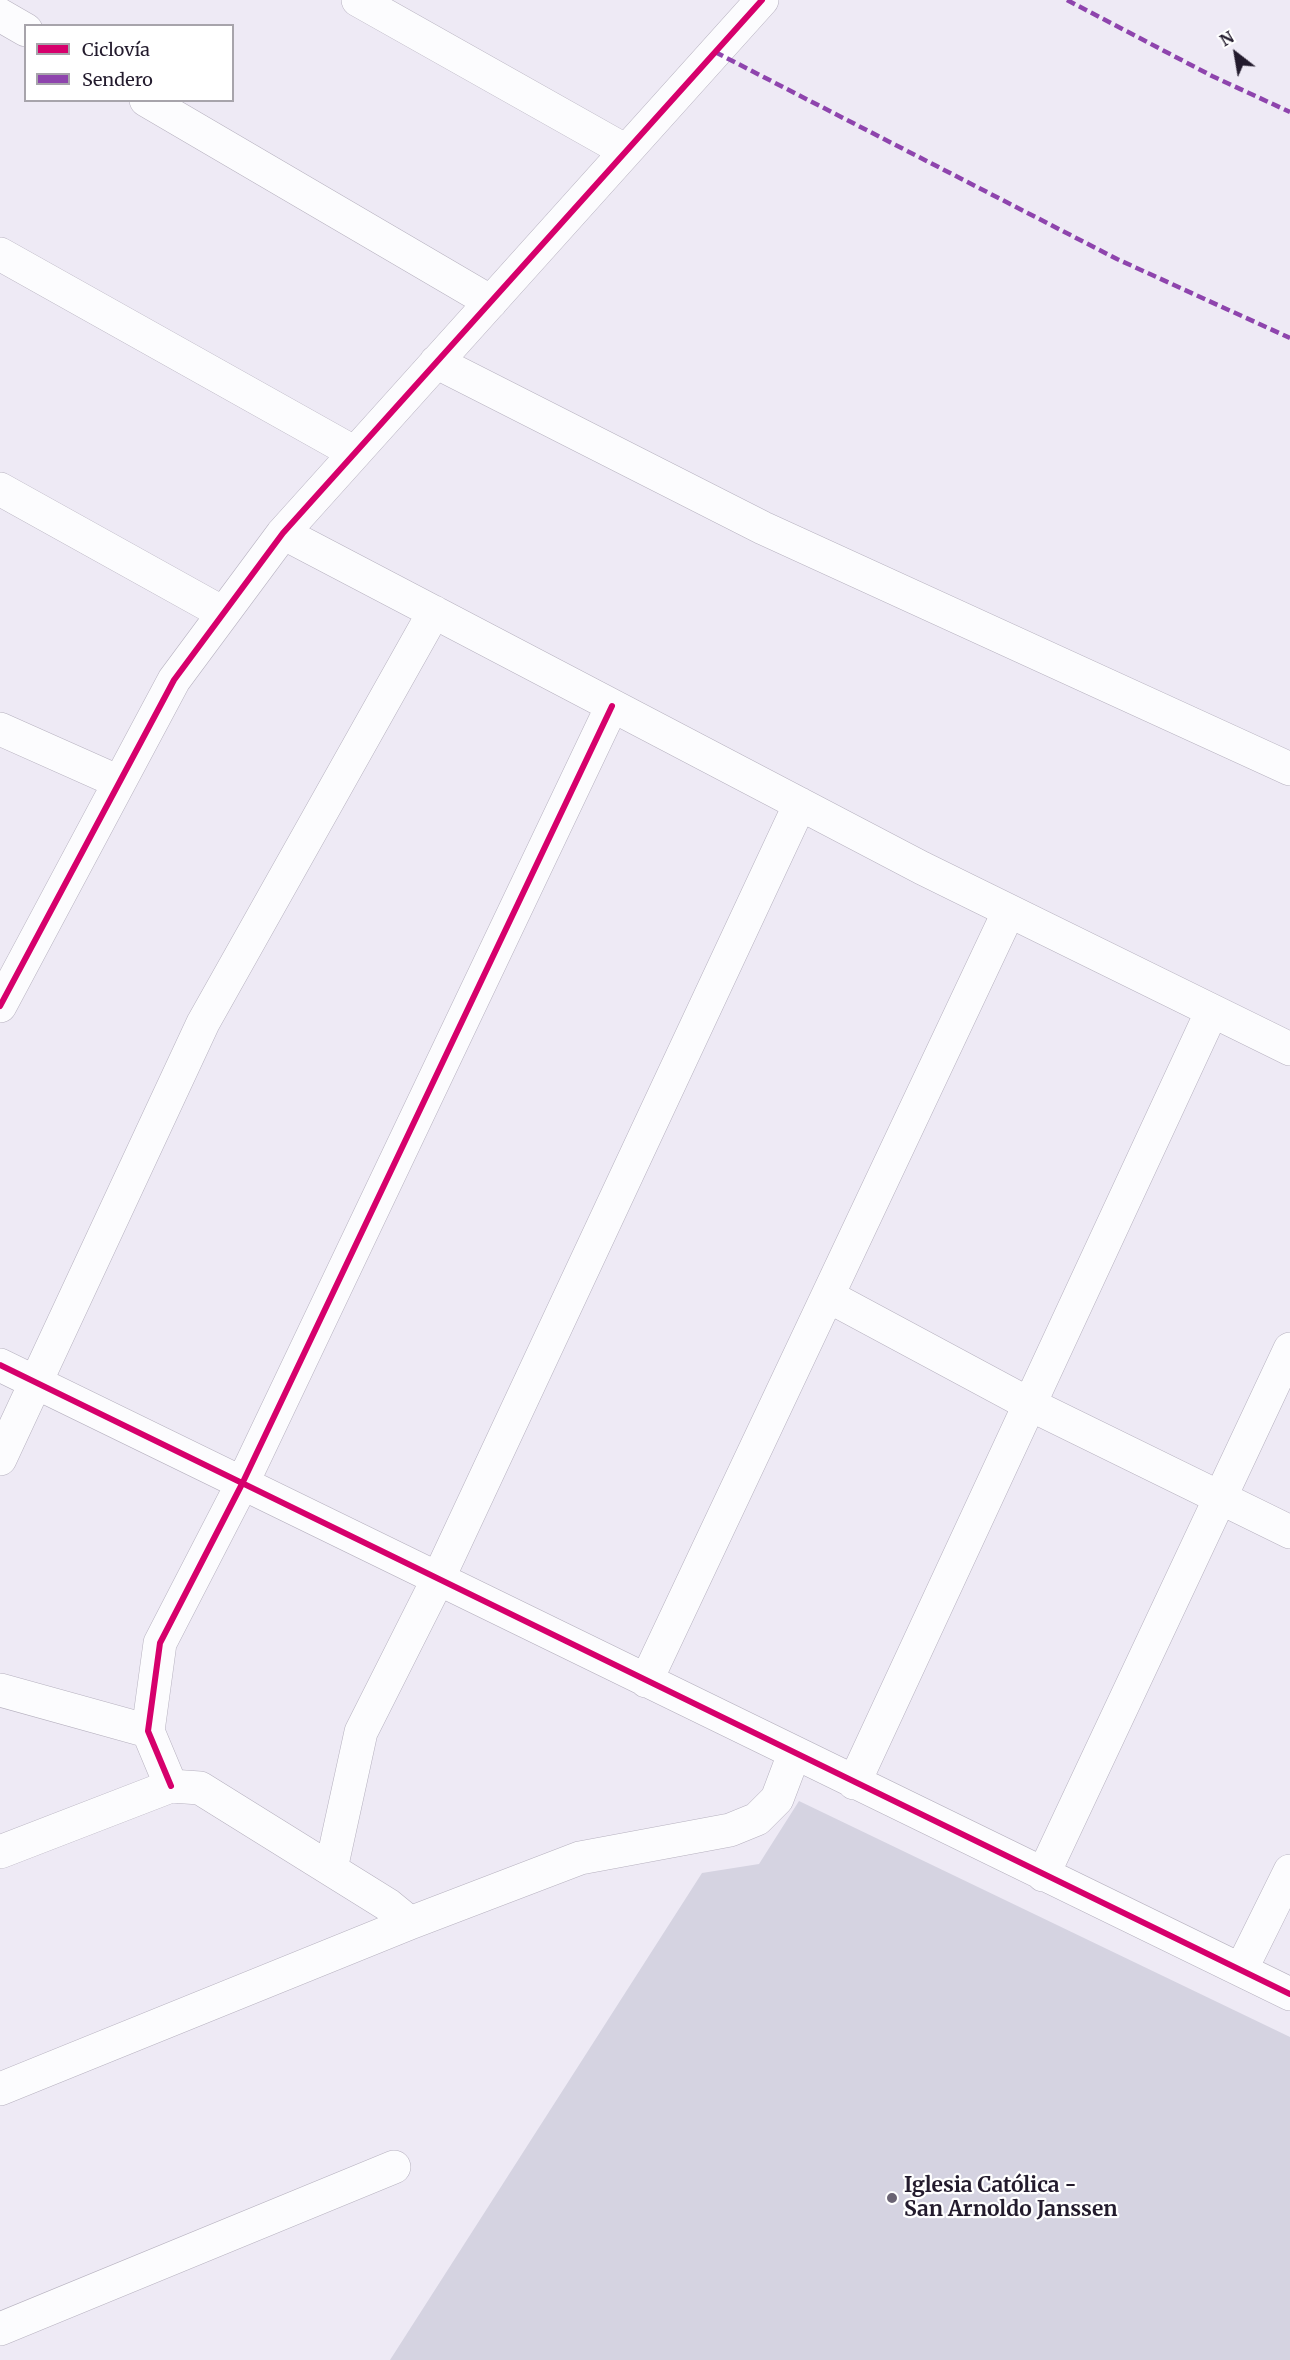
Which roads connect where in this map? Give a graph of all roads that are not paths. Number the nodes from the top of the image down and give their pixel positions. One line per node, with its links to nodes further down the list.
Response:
1 (358, 0): 6 (street)
2 (762, 0): 6 (street)
3 (0, 15): 4 (street)
4 (24, 29)
5 (149, 102): 8 (street)
6 (626, 152): 8 (street)
7 (0, 254): 10 (street)
8 (491, 302): 9 (street)
9 (436, 362): 10 (street); 17 (street)
10 (355, 453): 12 (street)
11 (0, 489): 14 (street)
12 (283, 533): 13 (street); 14 (street)
13 (434, 612): 15 (street); 27 (street)
14 (224, 613): 18 (street)
15 (612, 706): 19 (street); 30 (street)
16 (0, 729): 18 (street)
17 (1290, 769)
18 (119, 782): 21 (street)
19 (800, 804): 20 (street); 33 (street)
20 (1009, 911): 22 (street); 24 (street)
21 (0, 1006)
22 (1212, 1011): 23 (street); 28 (street)
23 (1290, 1049)
24 (828, 1296): 28 (street); 34 (street)
25 (1290, 1349): 31 (street)
26 (0, 1365): 27 (street)
27 (36, 1383): 29 (street); 30 (street)
28 (1029, 1404): 31 (street); 38 (street)
29 (0, 1459)
30 (242, 1484): 33 (street); 36 (street)
31 (1220, 1498): 32 (street); 43 (street)
32 (1290, 1532)
33 (438, 1579): 34 (street); 41 (street)
34 (646, 1681): 37 (street)
35 (0, 1690): 36 (street)
36 (148, 1731): 39 (street)
37 (794, 1754): 38 (street); 44 (street)
38 (854, 1783): 43 (street)
39 (171, 1786): 40 (street); 41 (street)
40 (0, 1852)
41 (331, 1869): 44 (street)
42 (1290, 1871): 45 (street)
43 (1043, 1875): 45 (street)
44 (410, 1923): 47 (street)
45 (1240, 1970): 46 (street)
46 (1290, 1994)
47 (0, 2089)
48 (394, 2167): 49 (street)
49 (0, 2329)

